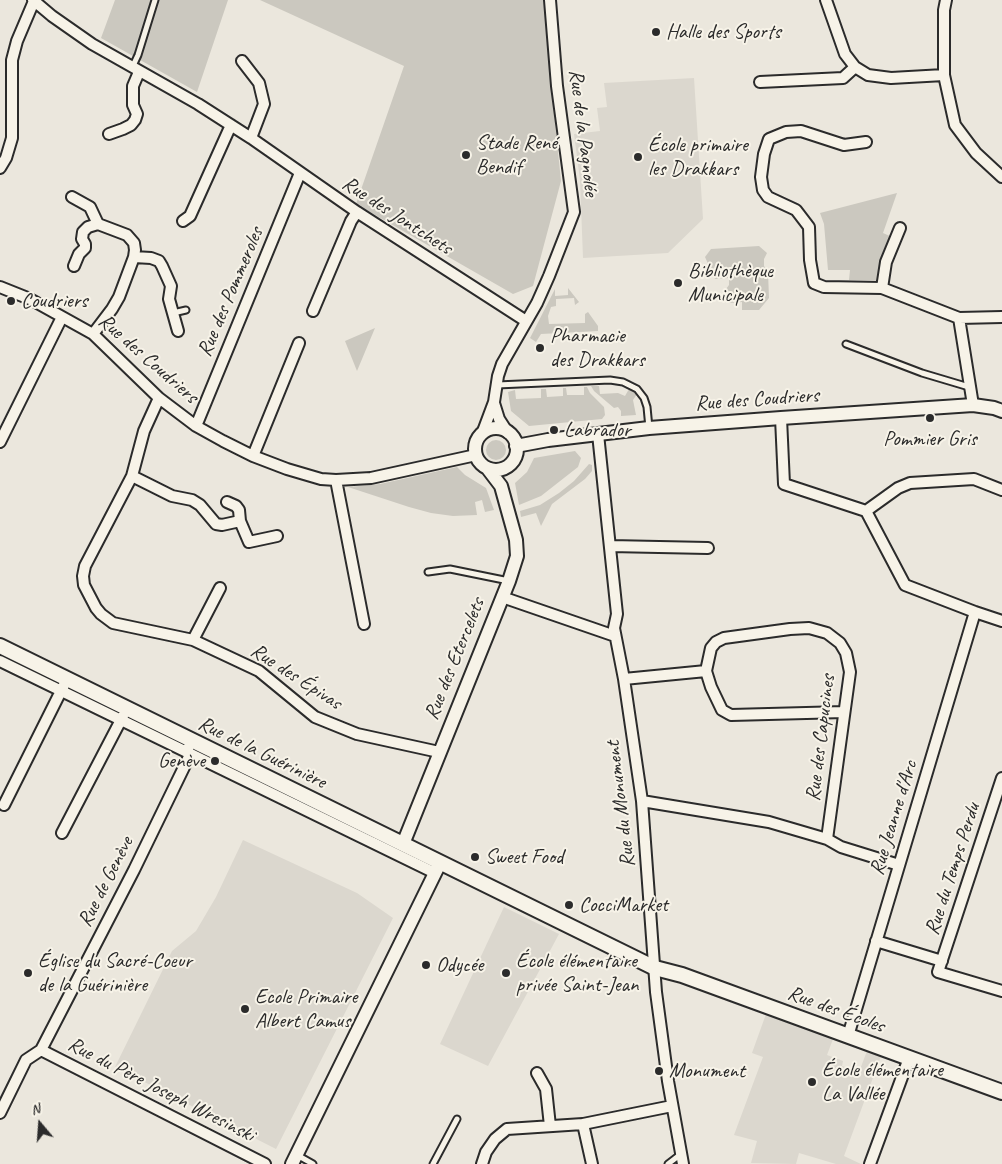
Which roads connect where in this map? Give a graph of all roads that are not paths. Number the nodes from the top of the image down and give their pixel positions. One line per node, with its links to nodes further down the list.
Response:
1 (154, 0): 8 (lane)
2 (550, 0): 33 (street, Rue de la Pagnolée)
3 (826, 0): 7 (street)
4 (946, 0): 9 (street)
5 (34, 1): 8 (street, Rue des Jontchets); 15 (street)
6 (242, 61): 13 (street)
7 (855, 67): 9 (street); 10 (street)
8 (136, 70): 11 (street, Rue des Jontchets); 12 (street)
9 (944, 75): 17 (street)
10 (760, 82)
11 (231, 125): 13 (street, Rue des Jontchets); 20 (street)
12 (109, 134)
13 (251, 138): 16 (street, Rue des Jontchets)
14 (866, 142): 26 (street)
15 (0, 168)
16 (300, 173): 19 (street, Rue des Jontchets); 45 (street, Rue des Pommeroles)
17 (1002, 177)
18 (72, 197): 21 (street)
19 (357, 212): 28 (street); 33 (street, Rue des Jontchets)
20 (183, 221)
21 (98, 224): 23 (street); 24 (street)
22 (900, 228): 26 (street)
23 (134, 257): 29 (street); 35 (street)
24 (74, 266)
25 (0, 287): 30 (street, Rue des Coudriers)
26 (882, 288): 32 (street)
27 (186, 310): 29 (lane)
28 (313, 310)
29 (173, 313): 34 (street)
30 (62, 317): 35 (street, Rue des Coudriers); 50 (street)
31 (1002, 317): 32 (street)
32 (959, 318): 39 (street)
33 (526, 321): 38 (street, Rue de la Pagnolée)
34 (178, 331)
35 (93, 334): 40 (street, Rue des Coudriers)
36 (299, 343): 52 (street)
37 (846, 344): 39 (lane)
38 (496, 385): 41 (street, Rue de la Pagnolée); 46 (lane)
39 (969, 387): 42 (street)
40 (159, 398): 45 (street, Rue des Coudriers); 56 (street, Rue des Épivas)
41 (494, 402): 47 (street); 48 (street)
42 (973, 405): 43 (street, Rue des Coudriers); 44 (street, Rue des Coudriers)
43 (1002, 411)
44 (780, 418): 46 (street, Rue des Coudriers); 61 (street)
45 (196, 426): 52 (street, Rue des Coudriers)
46 (649, 428): 49 (street, Rue des Coudriers)
47 (508, 433): 48 (street); 51 (street)
48 (482, 434): 53 (street)
49 (598, 434): 51 (street, Rue des Coudriers); 64 (street, Rue du Monument)
50 (0, 442)
51 (516, 446): 54 (street)
52 (253, 456): 57 (street, Rue des Coudriers)
53 (476, 456): 55 (street); 57 (street, Rue des Coudriers)
54 (508, 466): 55 (street); 58 (street)
55 (488, 469): 58 (street, Rue des Etercelets)
56 (132, 476): 62 (street); 74 (street, Rue des Épivas)
57 (336, 480): 72 (street)
58 (501, 486): 67 (street, Rue des Etercelets)
59 (1002, 490): 61 (street)
60 (227, 502): 62 (street)
61 (866, 511): 70 (street)
62 (240, 521): 63 (street)
63 (277, 536)
64 (610, 546): 65 (street); 73 (street, Rue du Monument)
65 (708, 548)
66 (428, 572): 67 (lane)
67 (508, 580): 69 (street, Rue des Etercelets)
68 (220, 588): 74 (street)
69 (502, 597): 73 (street); 83 (street, Rue des Etercelets)
70 (975, 612): 71 (street); 90 (street, Rue Jeanne d'Arc)
71 (1002, 621)
72 (364, 624)
73 (615, 636): 78 (street, Rue du Monument)
74 (193, 640): 83 (street, Rue des Épivas)
75 (0, 646): 79 (main road, Rue de la Guérinière)
76 (0, 661): 79 (street)
77 (706, 671): 78 (street); 80 (street); 80 (street, Rue des Capucines)
78 (624, 679): 85 (street, Rue du Monument)
79 (64, 685): 81 (main road, Rue de la Guérinière); 86 (street)
80 (844, 712): 88 (street, Rue des Capucines)
81 (124, 714): 82 (main road, Rue de la Guérinière); 87 (street)
82 (190, 746): 89 (main road, Rue de la Guérinière); 91 (street); 98 (street, Rue de Genève)
83 (439, 752): 89 (street, Rue des Etercelets)
84 (1002, 778): 94 (street, Rue du Temps Perdu)
85 (642, 801): 88 (street); 95 (street, Rue du Monument)
86 (4, 805)
87 (62, 834)
88 (827, 839): 90 (street)
89 (403, 844): 91 (main road, Rue de la Guérinière)
90 (899, 865): 93 (street, Rue Jeanne d'Arc)
91 (437, 868): 92 (main road, Rue de la Guérinière); 107 (street)
92 (506, 895): 95 (main road, Rue des Écoles)
93 (876, 941): 94 (street); 97 (street, Rue Jeanne d'Arc)
94 (942, 961): 96 (street, Rue du Temps Perdu)
95 (655, 968): 97 (main road, Rue des Écoles); 102 (street, Rue du Monument)
96 (1002, 991)
97 (848, 1036): 99 (main road, Rue des Écoles)
98 (41, 1050): 103 (street, Rue de Genève); 109 (street, Rue du Père Joseph Wresinski)
99 (909, 1058): 101 (main road, Rue des Écoles); 115 (street)
100 (536, 1073): 106 (street)
101 (1002, 1092)
102 (672, 1106): 105 (street); 108 (street, Rue du Monument)
103 (0, 1113)
104 (457, 1119): 111 (lane)
105 (583, 1124): 106 (street); 113 (street)
106 (550, 1126): 112 (street)
107 (294, 1159): 110 (lane)
108 (682, 1159): 114 (lane)
109 (265, 1164)
110 (313, 1164)
111 (433, 1164)
112 (482, 1164)
113 (592, 1164)
114 (668, 1164)
115 (870, 1164)

